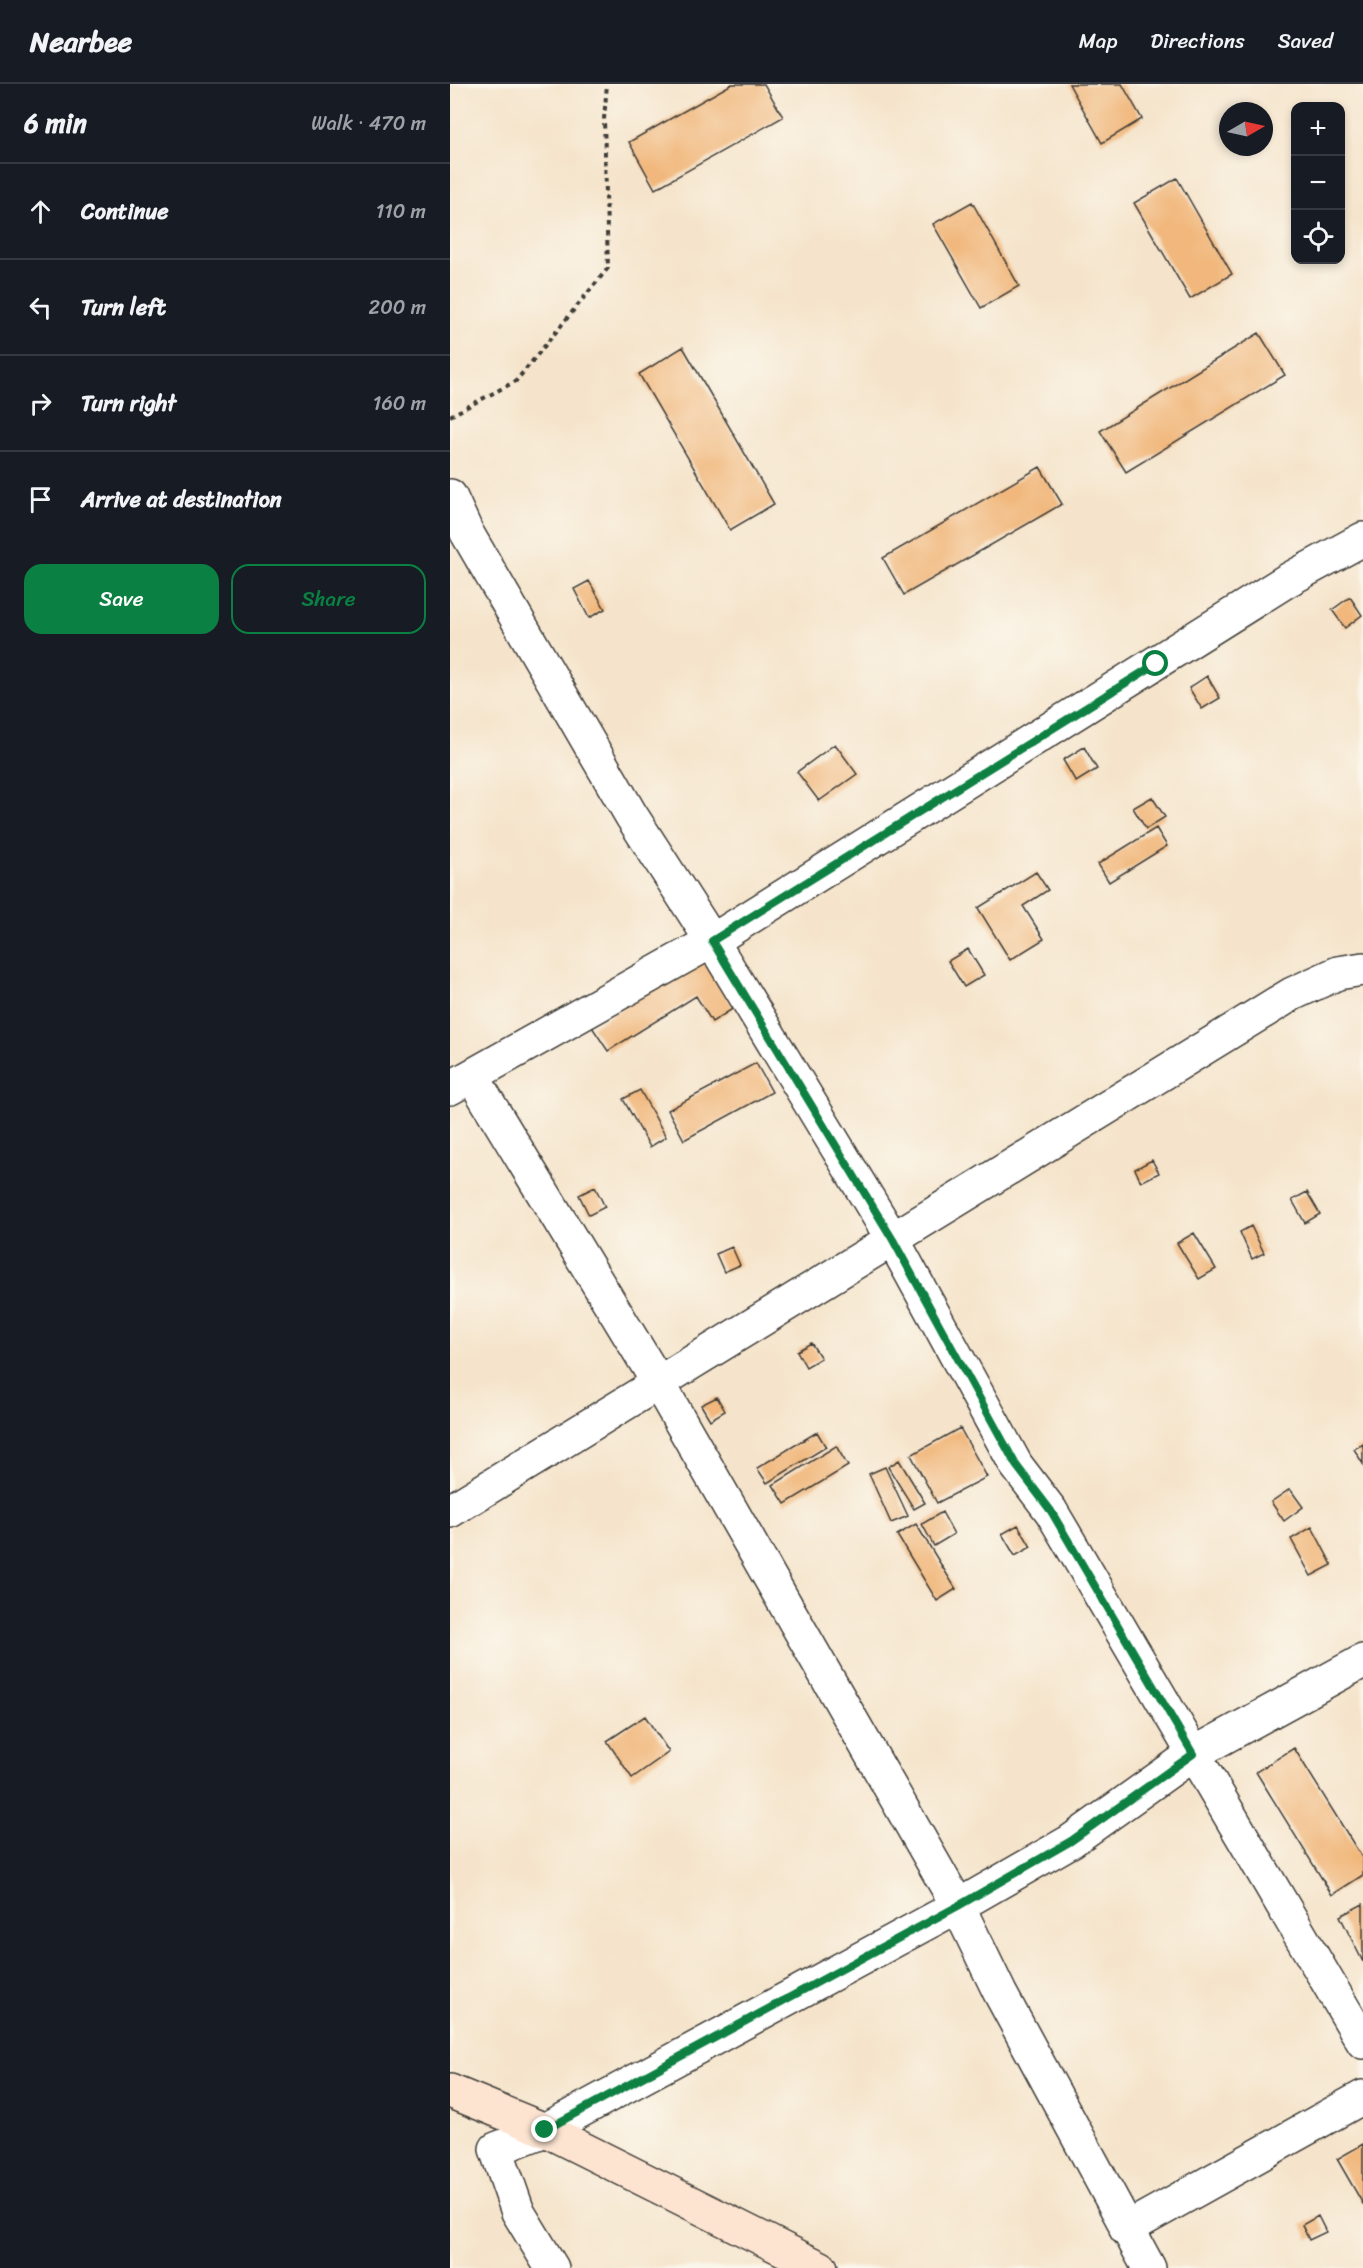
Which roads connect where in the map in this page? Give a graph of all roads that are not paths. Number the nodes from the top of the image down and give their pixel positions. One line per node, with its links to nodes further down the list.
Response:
1 (450, 496): 3 (street)
2 (1363, 539): 3 (street)
3 (712, 941): 5 (street); 6 (street)
4 (1363, 969): 6 (street)
5 (461, 1082): 7 (street)
6 (893, 1240): 7 (street); 10 (street)
7 (658, 1384): 8 (street); 11 (street)
8 (450, 1511)
9 (1363, 1661): 10 (street)
10 (1193, 1754): 11 (street); 12 (street)
11 (958, 1906): 15 (street); 16 (street)
12 (1363, 2042)
13 (450, 2091): 15 (street)
14 (1363, 2097): 16 (street)
15 (545, 2130): 17 (street); 18 (street)
16 (1126, 2229): 19 (street)
17 (552, 2268)
18 (821, 2268)
19 (1149, 2268)

